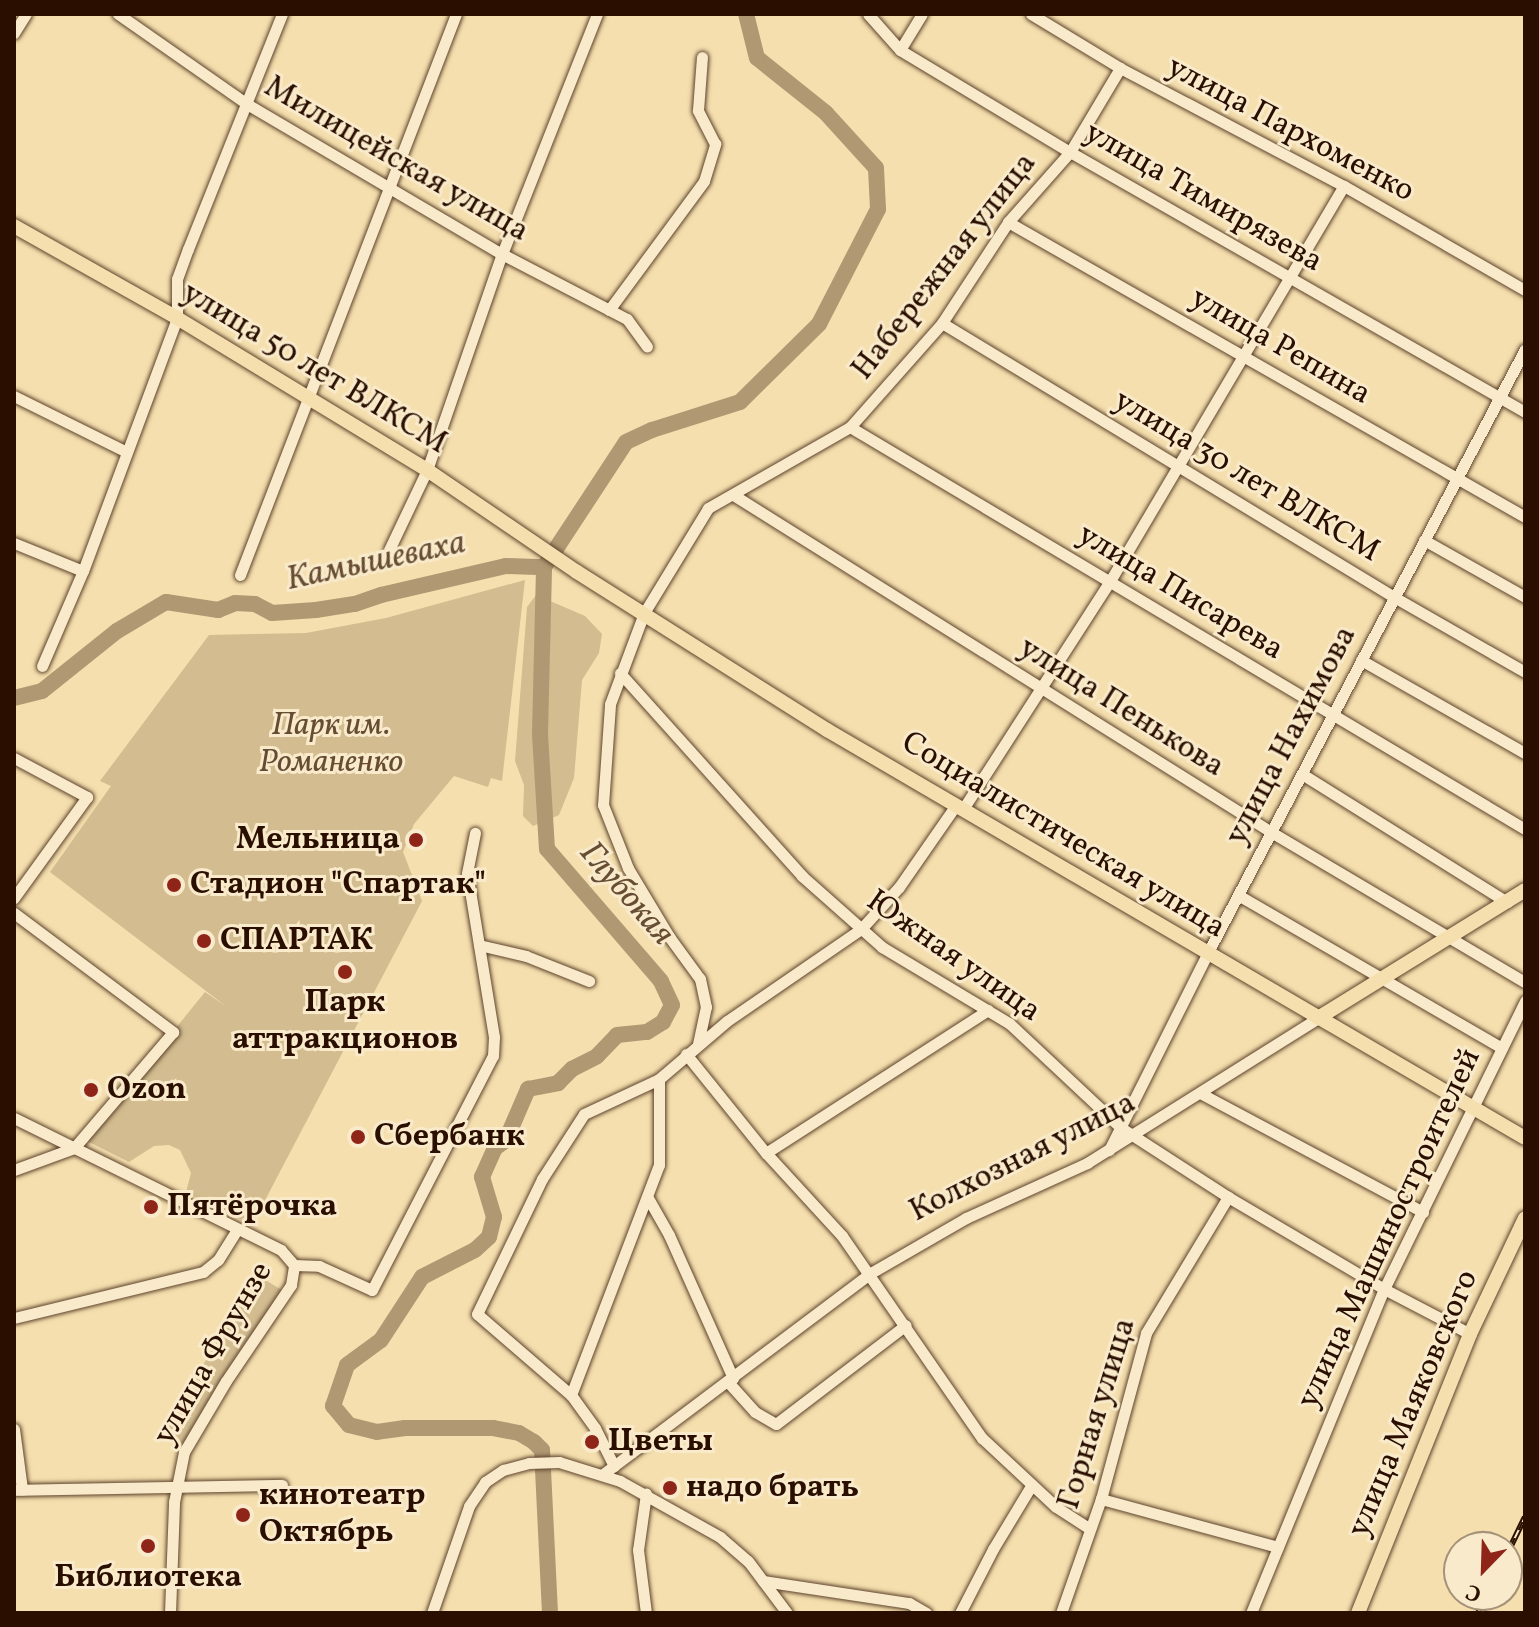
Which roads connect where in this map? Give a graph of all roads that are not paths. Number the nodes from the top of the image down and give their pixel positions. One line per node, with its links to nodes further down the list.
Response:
1 (26, 14): 9 (street)
2 (118, 14): 13 (street, Милицейская улица)
3 (282, 14): 13 (street)
4 (456, 14): 15 (street)
5 (597, 14): 19 (street)
6 (868, 14): 10 (street, улица Тимирязева)
7 (922, 14): 10 (street)
8 (1031, 14): 12 (street, улица Пархоменко)
9 (14, 33)
10 (900, 50): 14 (street, улица Тимирязева)
11 (702, 57): 22 (street)
12 (1120, 68): 14 (street, Набережная улица); 16 (street, улица Пархоменко)
13 (247, 104): 15 (street, Милицейская улица); 23 (street)
14 (1070, 152): 17 (street, Набережная улица); 20 (street, улица Тимирязева)
15 (388, 186): 19 (street, Милицейская улица); 29 (street)
16 (1344, 186): 20 (street); 21 (street, улица Пархоменко)
17 (1008, 222): 24 (street, Набережная улица); 27 (street, улица Репина)
18 (14, 226): 23 (main road, улица 50 лет ВЛКСМ)
19 (502, 254): 22 (street, Милицейская улица); 35 (street)
20 (1290, 278): 27 (street); 30 (street, улица Тимирязева)
21 (1525, 290)
22 (609, 310): 25 (street, Милицейская улица)
23 (177, 318): 29 (main road, улица 50 лет ВЛКСМ); 33 (street)
24 (942, 323): 32 (street, Набережная улица); 34 (street, улица 30 лет ВЛКСМ)
25 (647, 347)
26 (1525, 349): 30 (street, улица Нахимова)
27 (1243, 356): 34 (street); 36 (street, улица Репина)
28 (14, 396): 33 (street)
29 (308, 397): 35 (main road, улица 50 лет ВЛКСМ); 44 (street)
30 (1499, 397): 31 (street, улица Тимирязева); 36 (street, улица Нахимова)
31 (1525, 412)
32 (850, 427): 37 (street, Набережная улица); 45 (street, улица Писарева)
33 (125, 451): 42 (street)
34 (1178, 466): 45 (street); 46 (street, улица 30 лет ВЛКСМ)
35 (427, 470): 41 (street); 43 (main road, улица 50 лет ВЛКСМ)
36 (1457, 477): 38 (street, улица Репина); 39 (street, улица Нахимова)
37 (735, 496): 48 (street, Набережная улица); 53 (street, улица Пенькова)
38 (1525, 517)
39 (1424, 540): 46 (street, улица Нахимова); 47 (street)
40 (14, 543): 42 (street)
41 (389, 550)
42 (83, 571): 50 (street)
43 (577, 572): 48 (main road, Социалистическая улица)
44 (240, 575)
45 (1110, 581): 53 (street); 54 (street, улица Писарева)
46 (1394, 597): 49 (street, улица Нахимова); 51 (street, улица 30 лет ВЛКСМ)
47 (1525, 597)
48 (644, 613): 52 (street, Набережная улица); 58 (main road, Социалистическая улица)
49 (1361, 660): 54 (street, улица Нахимова); 55 (street)
50 (42, 666)
51 (1525, 672)
52 (620, 673): 67 (street, Южная улица); 77 (street, Набережная улица)
53 (1041, 688): 58 (street); 60 (street, улица Пенькова)
54 (1332, 715): 57 (street, улица Нахимова); 59 (street, улица Писарева)
55 (1525, 753)
56 (14, 758): 64 (street)
57 (1302, 774): 60 (street, улица Нахимова); 65 (street)
58 (960, 807): 67 (street); 70 (main road, Социалистическая улица)
59 (1525, 829)
60 (1271, 832): 63 (street, улица Нахимова); 68 (street, улица Пенькова)
61 (475, 833): 69 (street)
62 (1525, 890): 65 (main road, Колхозная улица)
63 (1238, 895): 70 (street, улица Нахимова); 71 (street)
64 (14, 898)
65 (1507, 902): 68 (main road, Колхозная улица)
66 (14, 913): 87 (street)
67 (861, 929): 75 (street, Южная улица); 77 (street)
68 (1449, 938): 71 (main road, Колхозная улица); 73 (street, улица Пенькова)
69 (479, 945): 72 (street); 96 (street)
70 (1207, 954): 76 (main road, Социалистическая улица); 84 (street, улица Нахимова)
71 (1384, 978): 76 (main road, Колхозная улица); 78 (street)
72 (589, 981)
73 (1525, 982)
74 (1525, 1001): 78 (street, улица Машиностроителей)
75 (988, 1010): 84 (street, Южная улица); 89 (street)
76 (1318, 1018): 81 (street, Колхозная улица); 82 (main road, Социалистическая улица)
77 (698, 1044): 79 (street)
78 (1502, 1048): 82 (street, улица Машиностроителей)
79 (686, 1054): 80 (street); 89 (street)
80 (659, 1079): 92 (street); 103 (street)
81 (1200, 1093): 85 (street, Колхозная улица); 93 (street)
82 (1474, 1108): 86 (main road, Социалистическая улица); 93 (street, улица Машиностроителей)
83 (14, 1118): 87 (street)
84 (1120, 1127): 85 (street, Южная улица); 88 (street, улица Нахимова)
85 (1133, 1135): 88 (street, Колхозная улица); 91 (street, Южная улица)
86 (1525, 1138)
87 (74, 1148): 90 (street); 95 (street)
88 (1109, 1150): 97 (street, Колхозная улица)
89 (766, 1153): 97 (street)
90 (14, 1170)
91 (1228, 1197): 98 (street, Южная улица); 112 (street, Горная улица)
92 (648, 1198): 102 (street); 103 (street)
93 (1423, 1212): 98 (street, улица Машиностроителей)
94 (1525, 1218): 101 (main road, улица Маяковского)
95 (237, 1229): 96 (street); 99 (street)
96 (294, 1265): 109 (street, улица Фрунзе)
97 (869, 1274): 100 (street); 102 (street, Колхозная улица)
98 (1384, 1289): 101 (street, Южная улица); 114 (street, улица Машиностроителей)
99 (14, 1318)
100 (906, 1325): 102 (street); 108 (street)
101 (1470, 1334): 124 (main road, улица Маяковского)
102 (731, 1380): 105 (street, Колхозная улица)
103 (571, 1395): 105 (street)
104 (14, 1429): 110 (street)
105 (614, 1466): 106 (street, Колхозная улица)
106 (603, 1474): 111 (street); 117 (street)
107 (282, 1485): 109 (street)
108 (1031, 1486): 113 (street); 121 (street)
109 (175, 1489): 110 (street); 116 (street, улица Фрунзе)
110 (18, 1490)
111 (646, 1494): 115 (street); 118 (street)
112 (1101, 1499): 113 (street, Горная улица); 114 (street)
113 (1090, 1529): 122 (street, Горная улица)
114 (1278, 1547): 123 (street, улица Машиностроителей)
115 (763, 1581): 119 (street); 120 (street)
116 (170, 1613)
117 (432, 1613)
118 (646, 1613)
119 (787, 1613)
120 (926, 1613)
121 (960, 1613)
122 (1061, 1613)
123 (1251, 1613)
124 (1358, 1613)

